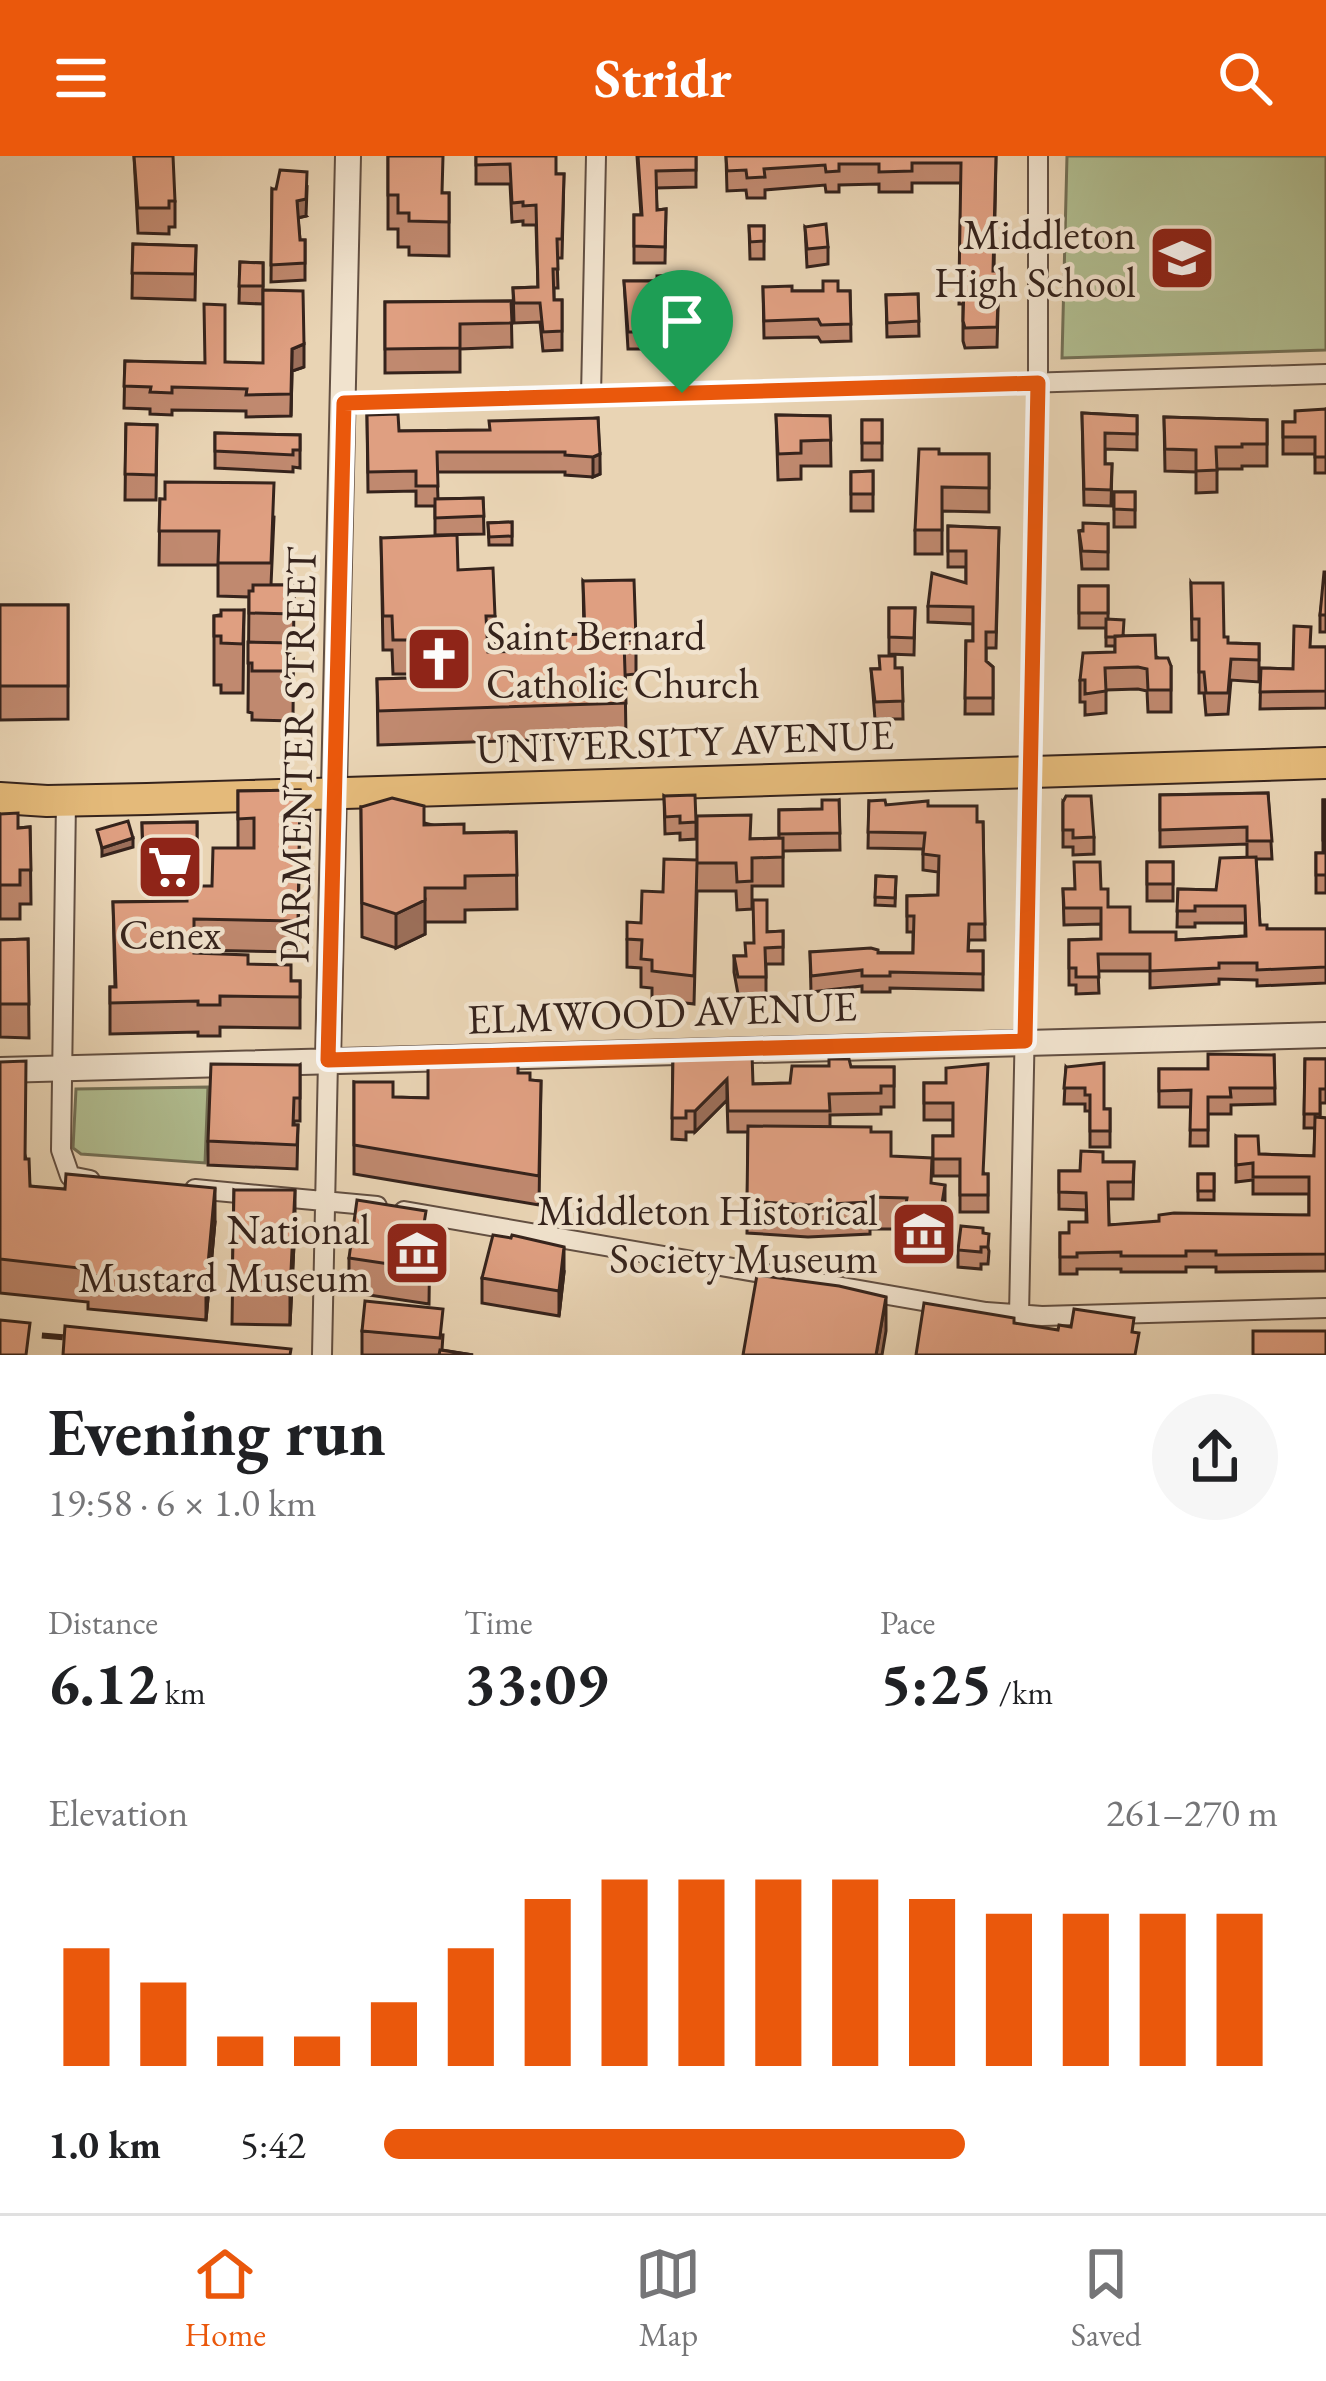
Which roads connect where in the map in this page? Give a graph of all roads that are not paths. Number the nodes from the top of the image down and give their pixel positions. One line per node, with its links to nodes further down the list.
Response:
1 (348, 156): 7 (street, PARMENTER STREET)
2 (596, 156): 6 (street)
3 (1038, 156): 5 (street)
4 (1326, 374): 5 (street)
5 (1038, 383): 6 (street); 9 (street)
6 (591, 396): 7 (street)
7 (344, 403): 10 (street, PARMENTER STREET)
8 (1326, 763): 9 (main road, UNIVERSITY AVENUE)
9 (1030, 772): 10 (main road, UNIVERSITY AVENUE); 15 (street)
10 (334, 794): 12 (main road, UNIVERSITY AVENUE); 16 (street, PARMENTER STREET)
11 (0, 798): 12 (main road, UNIVERSITY AVENUE)
12 (56, 801): 13 (main road, UNIVERSITY AVENUE); 17 (street)
13 (0, 812)
14 (1326, 1035): 15 (street, ELMWOOD AVENUE)
15 (1025, 1041): 16 (street, ELMWOOD AVENUE); 23 (street)
16 (328, 1060): 17 (street, ELMWOOD AVENUE); 21 (street, PARMENTER STREET)
17 (61, 1068): 18 (street, ELMWOOD AVENUE); 19 (street)
18 (0, 1070)
19 (98, 1182)
20 (170, 1187): 21 (street)
21 (324, 1198): 23 (street); 24 (street, PARMENTER STREET)
22 (1326, 1308): 23 (street)
23 (1019, 1316)
24 (322, 1355)

